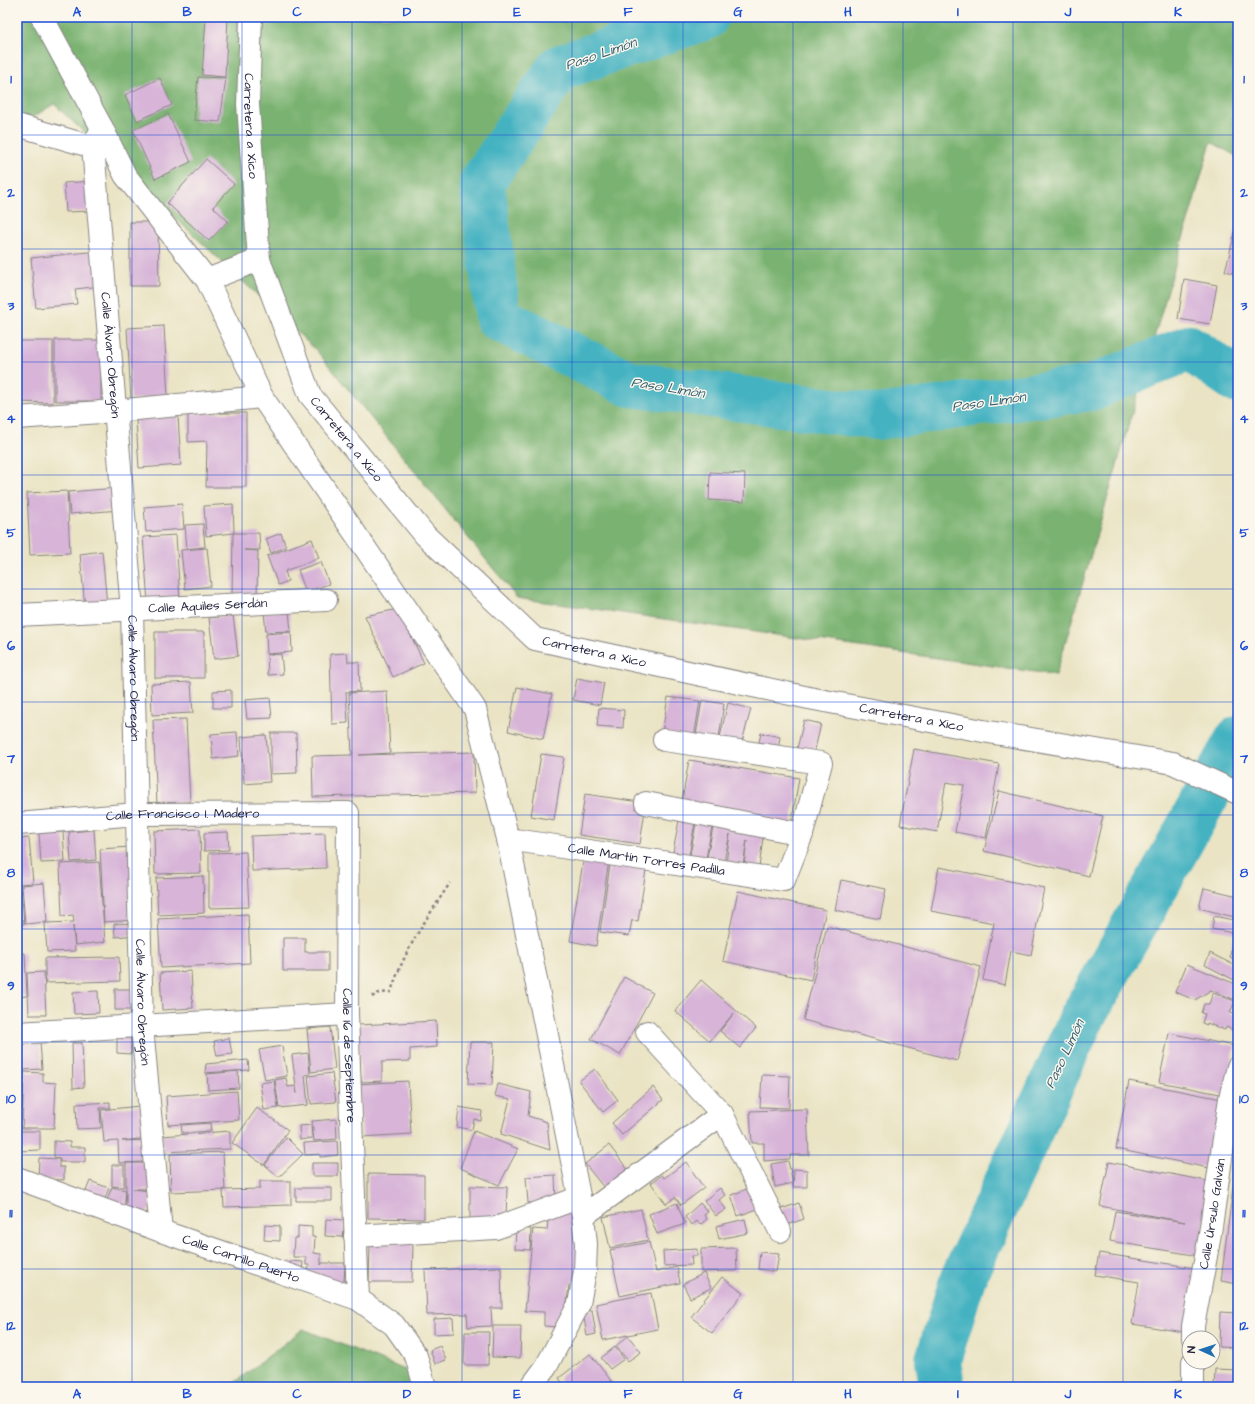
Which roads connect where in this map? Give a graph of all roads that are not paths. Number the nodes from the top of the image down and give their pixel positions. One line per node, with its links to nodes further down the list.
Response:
1 (42, 17): 4 (street)
2 (251, 17): 5 (street, Carretera a Xico)
3 (17, 125): 4 (street)
4 (98, 138): 6 (street); 8 (street, Calle Álvaro Obregón)
5 (259, 260): 6 (street); 14 (street, Carretera a Xico)
6 (206, 280): 7 (street)
7 (262, 397): 8 (street); 20 (street)
8 (115, 411): 9 (street); 11 (street, Calle Álvaro Obregón)
9 (17, 418)
10 (326, 600): 11 (street, Calle Aquiles Serdán)
11 (132, 610): 12 (street, Calle Aquiles Serdán); 17 (street, Calle Álvaro Obregón)
12 (17, 616)
13 (664, 740): 19 (street)
14 (1238, 793)
15 (646, 803): 19 (street)
16 (348, 812): 17 (street, Calle Francisco I. Madero); 21 (street, Calle 16 de Septiembre)
17 (137, 814): 18 (street, Calle Francisco I. Madero); 22 (street, Calle Álvaro Obregón)
18 (17, 824)
19 (802, 834): 20 (street, Calle Martín Torres Padilla)
20 (508, 840): 28 (street)
21 (347, 1014): 22 (street); 31 (street, Calle 16 de Septiembre)
22 (142, 1027): 24 (street); 29 (street, Calle Álvaro Obregón)
23 (647, 1032): 26 (street)
24 (17, 1033)
25 (1238, 1067): 33 (street, Calle Úrsulo Galván)
26 (722, 1114): 28 (street); 30 (street)
27 (17, 1178): 29 (street, Calle Carrillo Puerto)
28 (580, 1207): 31 (street); 36 (street)
29 (161, 1231): 32 (street, Calle Carrillo Puerto)
30 (780, 1231)
31 (355, 1236): 32 (street, Calle 16 de Septiembre)
32 (358, 1299): 35 (street, Calle Carrillo Puerto)
33 (1193, 1330)
34 (1193, 1370): 37 (street)
35 (425, 1387)
36 (531, 1387)
37 (1193, 1387)

